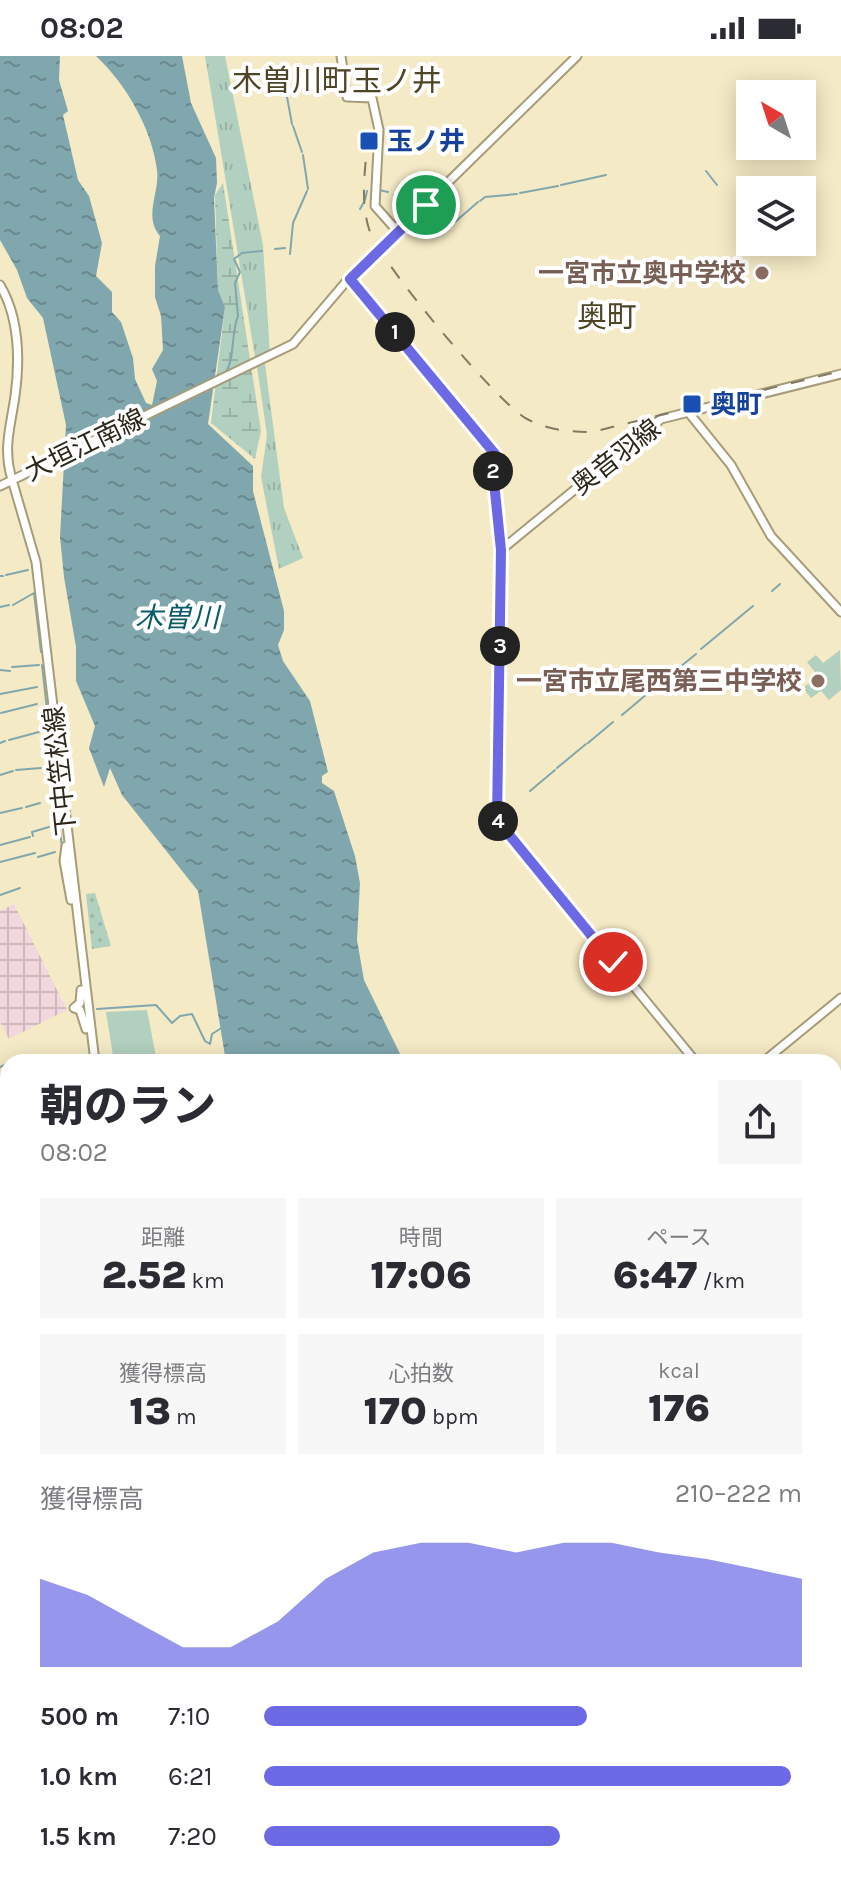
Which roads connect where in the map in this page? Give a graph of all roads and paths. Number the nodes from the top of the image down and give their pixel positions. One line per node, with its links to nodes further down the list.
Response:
1 (341, 56): 3 (main road)
2 (577, 56): 3 (main road, 大垣江南線)
3 (398, 232): 4 (main road, 大垣江南線)
4 (350, 279): 10 (main road, 大垣江南線); 11 (main road)
5 (0, 285): 7 (main road, 下中笠松線)
6 (0, 297): 7 (main road)
7 (11, 307): 13 (main road, 下中笠松線)
8 (839, 374): 9 (main road, 奥音羽線)
9 (689, 413): 11 (main road, 奥音羽線); 12 (main road)
10 (0, 486)
11 (501, 550): 17 (main road)
12 (841, 612)
13 (82, 968): 15 (main road, 下中笠松線); 15 (main road)
14 (841, 1000): 18 (main road)
15 (91, 1040): 16 (main road, 下中笠松線)
16 (94, 1054)
17 (689, 1054)
18 (775, 1054)

